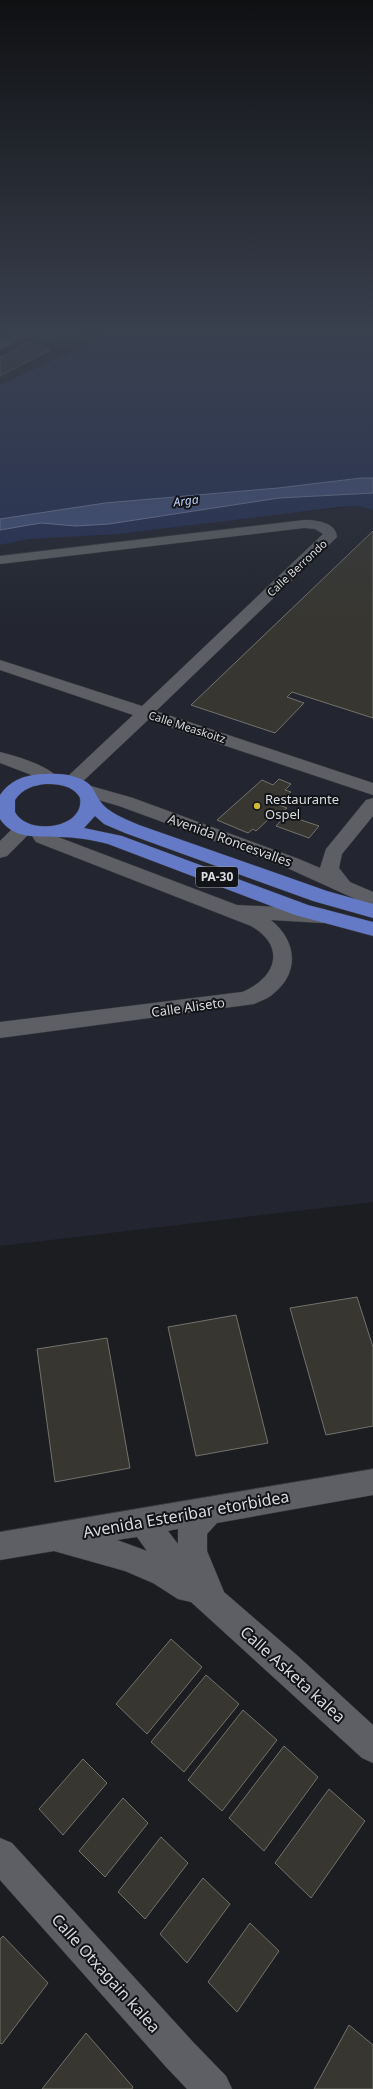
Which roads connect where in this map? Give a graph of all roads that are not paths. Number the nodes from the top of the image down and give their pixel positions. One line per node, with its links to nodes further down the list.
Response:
1 (0, 560): 3 (street, Calle Berrondo)
2 (0, 665): 3 (street, Calle Measkoitz)
3 (144, 713): 8 (street, Calle Measkoitz); 9 (street, Calle Berrondo)
4 (0, 757): 5 (street)
5 (50, 778): 7 (highway); 9 (highway)
6 (0, 780): 7 (highway)
7 (22, 785): 11 (highway)
8 (373, 789)
9 (82, 792): 12 (highway, PA-30); 14 (street, Avenida Roncesvalles); 16 (highway, PA-30)
10 (373, 804): 14 (street)
11 (13, 819): 12 (highway, PA-30); 13 (street); 17 (street)
12 (60, 831): 18 (highway, PA-30)
13 (0, 852)
14 (342, 885): 15 (street, Avenida Roncesvalles)
15 (373, 900)
16 (373, 911)
17 (235, 912): 18 (street); 20 (street, Calle Aliseto)
18 (323, 916): 19 (highway, PA-30)
19 (373, 929)
20 (0, 1030)
21 (373, 1482): 22 (street, Avenida Esteribar etorbidea)
22 (210, 1509): 23 (street, Avenida Esteribar etorbidea); 26 (street, Calle Asketa kalea)
23 (144, 1522): 24 (street, Avenida Esteribar etorbidea); 26 (street, Calle Asketa kalea)
24 (51, 1537): 25 (street, Avenida Esteribar etorbidea); 26 (street, Calle Asketa kalea)
25 (0, 1546)
26 (212, 1602): 27 (street, Calle Asketa kalea)
27 (373, 1747)
28 (0, 1855): 29 (street, Calle Otxagain kalea)
29 (213, 2089)

